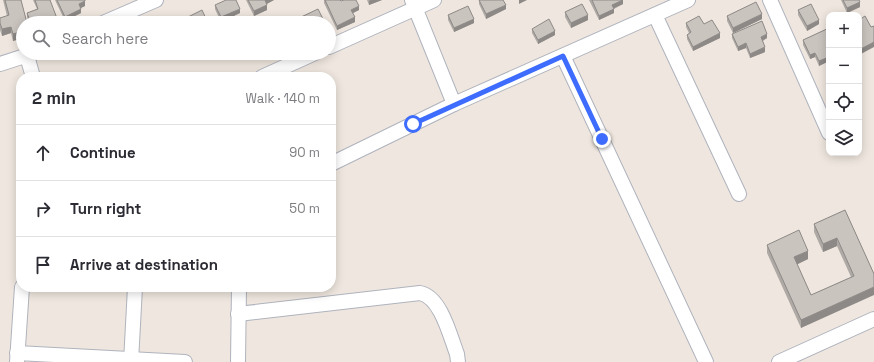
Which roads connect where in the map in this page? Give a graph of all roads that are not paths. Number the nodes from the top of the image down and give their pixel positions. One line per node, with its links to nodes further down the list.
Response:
1 (156, 0): 7 (street)
2 (434, 0): 5 (street)
3 (688, 0): 6 (street)
4 (770, 0): 17 (street)
5 (413, 4): 8 (street); 16 (street)
6 (654, 15): 9 (street); 19 (street)
7 (119, 16)
8 (336, 43)
9 (563, 56): 16 (street); 30 (street)
10 (16, 59): 13 (street)
11 (32, 60): 14 (street)
12 (300, 60): 15 (street)
13 (0, 64)
14 (33, 72)
15 (273, 72)
16 (454, 104): 18 (street)
17 (826, 125)
18 (336, 162)
19 (739, 194)
20 (22, 292): 25 (street)
21 (135, 292): 26 (street)
22 (239, 292): 23 (street)
23 (238, 314): 28 (street); 29 (street)
24 (874, 318): 31 (street)
25 (17, 358): 26 (street)
26 (131, 361): 27 (street)
27 (185, 362)
28 (238, 362)
29 (458, 362)
30 (706, 362)
31 (779, 362)

